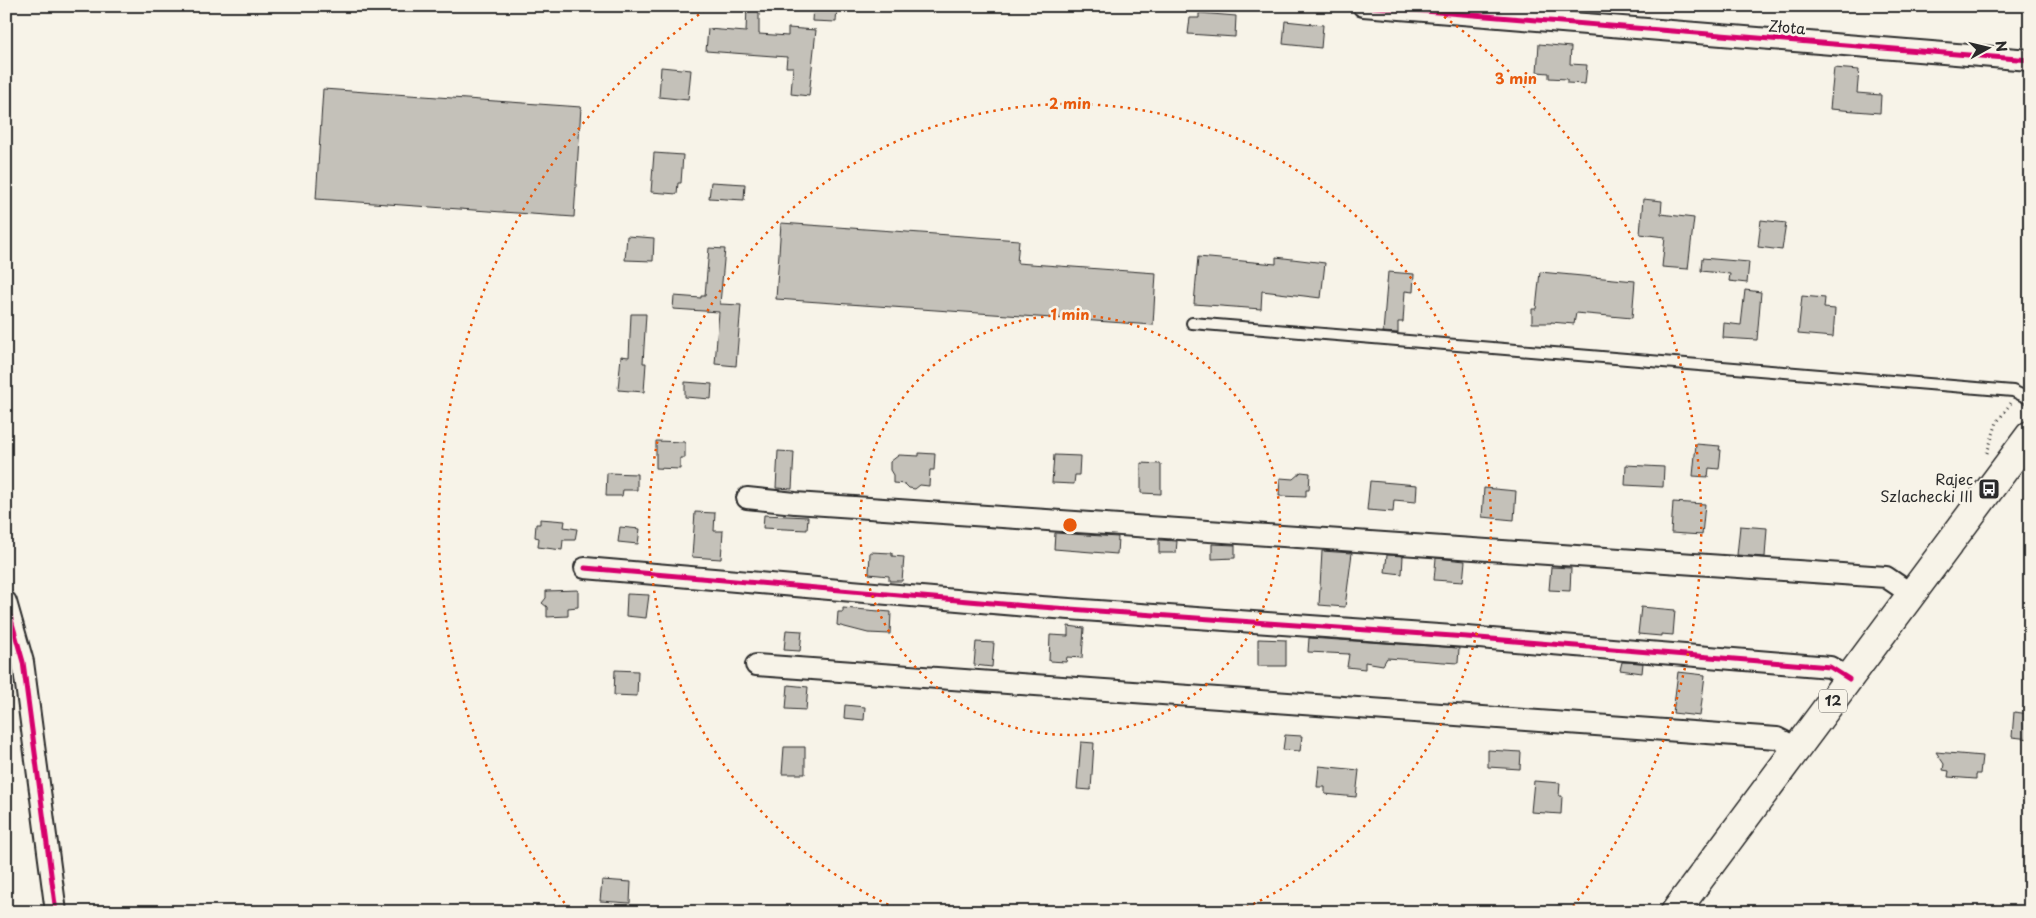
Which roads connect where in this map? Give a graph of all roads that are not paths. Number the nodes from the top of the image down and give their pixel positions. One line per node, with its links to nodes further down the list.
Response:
1 (1362, 6): 2 (street, Złota)
2 (2030, 60)
3 (1192, 323): 4 (lane)
4 (2030, 399)
5 (2030, 435): 8 (main road, 12)
6 (747, 498): 8 (street)
7 (585, 568): 11 (street)
8 (1911, 594): 11 (main road, 12)
9 (6, 602): 13 (street)
10 (756, 665): 12 (street)
11 (1849, 679): 12 (main road, 12)
12 (1797, 748): 14 (main road, 12)
13 (56, 912)
14 (1675, 912)

